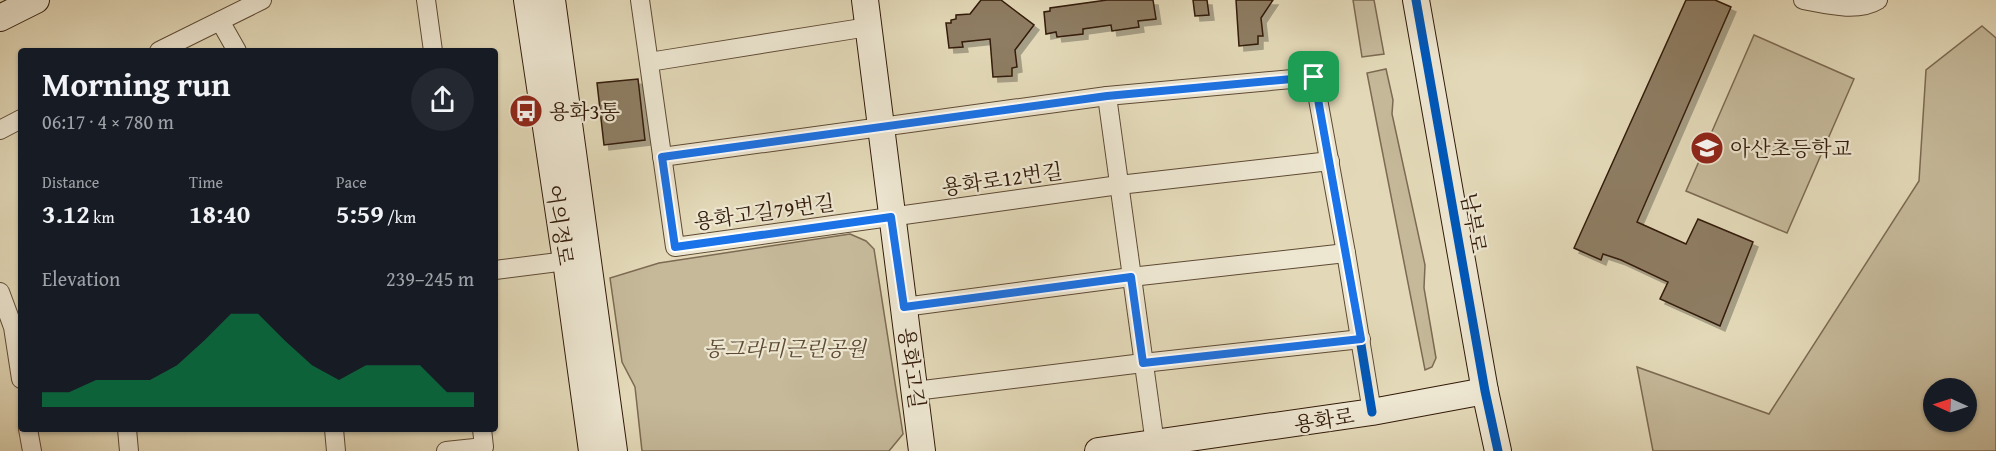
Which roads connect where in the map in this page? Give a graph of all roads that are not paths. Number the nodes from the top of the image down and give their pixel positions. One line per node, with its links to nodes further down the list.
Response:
1 (36, 0): 11 (street)
2 (262, 0): 12 (street)
3 (426, 0): 16 (street)
4 (527, 0): 27 (street, 어의정로)
5 (552, 0): 50 (street, 어의정로)
6 (640, 0): 17 (street, 용화고길79번길)
7 (865, 0): 13 (street, 용화고길)
8 (1416, 0): 37 (street, 남부로)
9 (1803, 0): 10 (street)
10 (1878, 0)
11 (0, 18)
12 (220, 21): 14 (street); 15 (street)
13 (868, 27): 17 (street); 20 (street, 용화고길)
14 (165, 48)
15 (235, 48)
16 (433, 48)
17 (649, 62): 22 (street, 용화고길79번길)
18 (1107, 96): 20 (street); 23 (street, 용화로); 24 (street)
19 (18, 121): 21 (street)
20 (881, 126): 22 (street); 25 (street, 용화고길)
21 (0, 130)
22 (662, 157): 25 (street, 용화고길79번길)
23 (1329, 161): 24 (street, 용화로12번길); 26 (street, 용화로)
24 (1119, 185): 25 (street, 용화로12번길); 29 (street)
25 (891, 217): 31 (street, 용화고길)
26 (1346, 254): 29 (street); 33 (street, 용화로)
27 (566, 261): 28 (street); 49 (street, 어의정로)
28 (498, 270)
29 (1131, 277): 31 (street); 35 (street)
30 (0, 292): 32 (street)
31 (904, 307): 36 (street, 용화고길)
32 (12, 328): 34 (street)
33 (1361, 339): 35 (street); 38 (street, 용화로)
34 (18, 362)
35 (1143, 363): 36 (street); 44 (street)
36 (915, 391): 51 (street, 용화고길)
37 (1485, 391): 38 (street, 용화로); 53 (street, 남부로)
38 (1372, 412): 43 (street, 용화로)
39 (29, 432): 45 (street)
40 (128, 432): 46 (street)
41 (334, 432): 47 (street)
42 (482, 432): 48 (street)
43 (1224, 443): 44 (street, 용화로)
44 (1155, 444): 52 (street, 용화로)
45 (32, 451)
46 (129, 451)
47 (336, 451)
48 (446, 451)
49 (592, 451)
50 (614, 451)
51 (922, 451)
52 (1098, 451)
53 (1498, 451)

